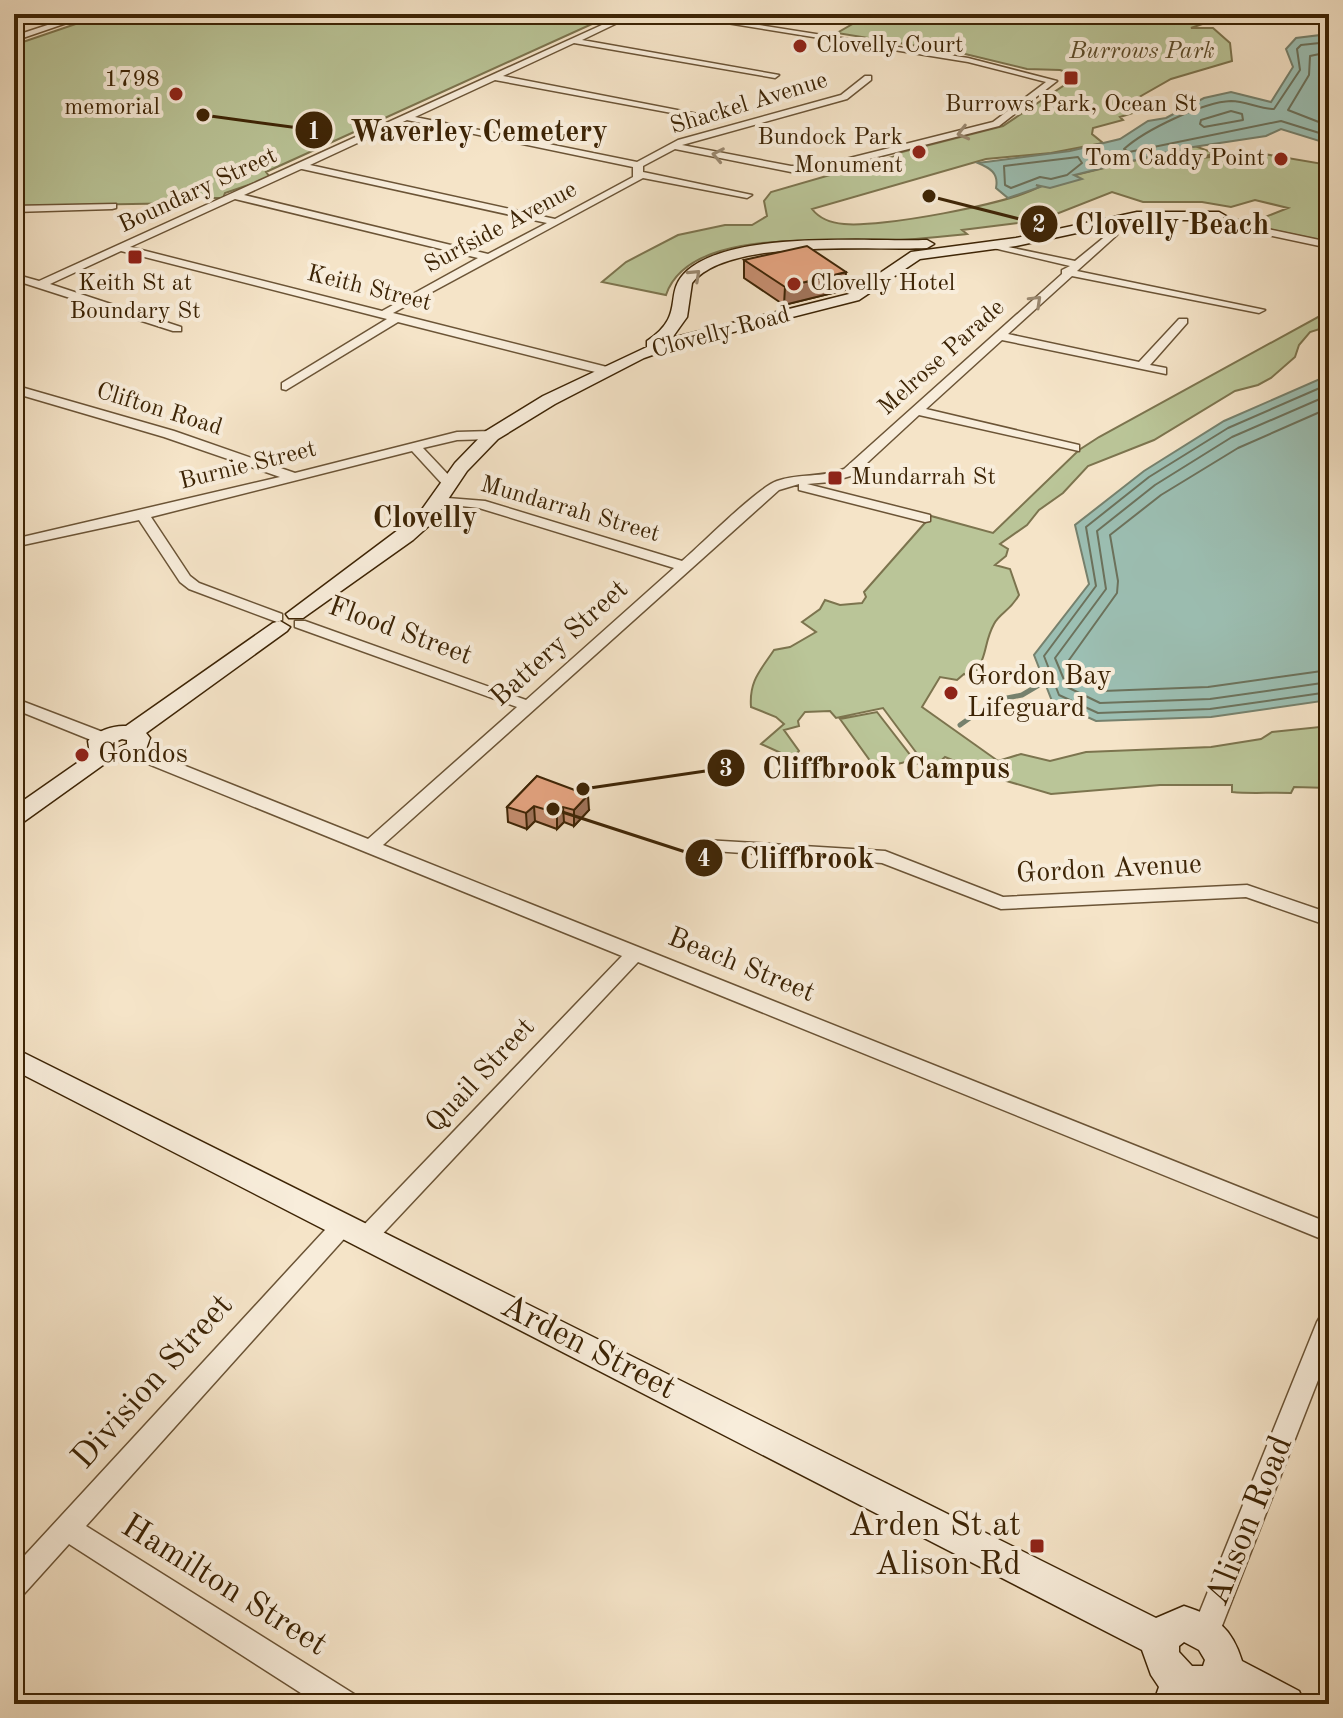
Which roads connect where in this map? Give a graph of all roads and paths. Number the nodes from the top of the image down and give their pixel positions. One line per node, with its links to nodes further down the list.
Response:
1 (89, 14): 5 (street)
2 (632, 14): 7 (street, Boundary Street)
3 (675, 14): 13 (street, one-way to 13)
4 (14, 31): 5 (street)
5 (30, 34): 6 (street)
6 (14, 39)
7 (574, 41): 8 (street); 9 (street, Boundary Street)
8 (775, 75)
9 (495, 77): 11 (street); 12 (street, Boundary Street)
10 (868, 78): 13 (street, Shackel Avenue)
11 (704, 116)
12 (408, 118): 14 (street, Boundary Street); 15 (street)
13 (674, 142): 15 (street, Shackel Avenue)
14 (302, 166): 17 (street, Boundary Street); 21 (street)
15 (638, 172): 16 (street); 21 (street, Surfside Avenue)
16 (747, 195)
17 (235, 196): 25 (street, Boundary Street); 26 (street)
18 (112, 206): 19 (street)
19 (14, 209)
20 (1201, 218): 23 (street, Clovelly Road); 24 (street)
21 (556, 222): 26 (street, Surfside Avenue)
22 (1113, 233): 27 (street, Melrose Parade)
23 (990, 242): 27 (street); 33 (street, one-way to 23); 35 (street, Clovelly Road)
24 (1329, 245)
25 (121, 248): 29 (street, Boundary Street); 31 (street, Keith Street)
26 (489, 258): 31 (street, Surfside Avenue)
27 (1072, 268): 30 (street); 37 (street, Melrose Parade, one-way to 27)
28 (14, 277): 29 (street)
29 (41, 284): 36 (street)
30 (1259, 310)
31 (382, 315): 32 (street, Keith Street)
32 (396, 318): 40 (street, Keith Street); 42 (street)
33 (680, 321): 35 (street); 38 (street)
34 (1183, 321): 39 (street)
35 (731, 328): 38 (street, Clovelly Road)
36 (177, 329)
37 (1000, 336): 39 (street); 44 (street, Melrose Parade)
38 (638, 355): 40 (street, Clovelly Road)
39 (1141, 367): 41 (street)
40 (607, 371): 45 (street, Clovelly Road)
41 (1162, 371)
42 (286, 386)
43 (14, 389): 48 (street, Clifton Road)
44 (917, 411): 47 (street); 49 (street, Melrose Parade)
45 (492, 435): 46 (street, Burnie Street); 50 (street, Clovelly Road)
46 (415, 447): 48 (street, Burnie Street); 50 (street)
47 (1074, 448)
48 (291, 476): 51 (street, Burnie Street)
49 (786, 482): 52 (street); 54 (street, Battery Street)
50 (445, 492): 54 (street, Mundarrah Street); 55 (street, Clovelly Road)
51 (143, 515): 53 (street, Burnie Street); 55 (street, Flood Street)
52 (925, 518)
53 (14, 543)
54 (686, 567): 57 (street, Battery Street)
55 (288, 620): 57 (street, Flood Street); 58 (street, Clovelly Road)
56 (14, 703): 59 (street)
57 (528, 706): 62 (street, Battery Street)
58 (132, 742): 59 (street); 62 (street, Beach Street)
59 (103, 746): 60 (street)
60 (14, 818)
61 (705, 846): 63 (street, Gordon Avenue)
62 (370, 847): 64 (street, Beach Street)
63 (1329, 920)
64 (635, 954): 66 (street, Quail Street); 67 (street, Beach Street)
65 (14, 1058): 66 (street, Arden Street)
66 (355, 1230): 69 (street, Division Street); 72 (street, Arden Street)
67 (1329, 1233)
68 (1329, 1322): 71 (street, Alison Road)
69 (66, 1528): 70 (street, Division Street); 75 (street, Hamilton Street)
70 (14, 1586)
71 (1206, 1631): 72 (street); 73 (street)
72 (1161, 1640): 74 (street)
73 (1223, 1671): 74 (street); 76 (street)
74 (1176, 1692)
75 (344, 1704)
76 (1286, 1704)

